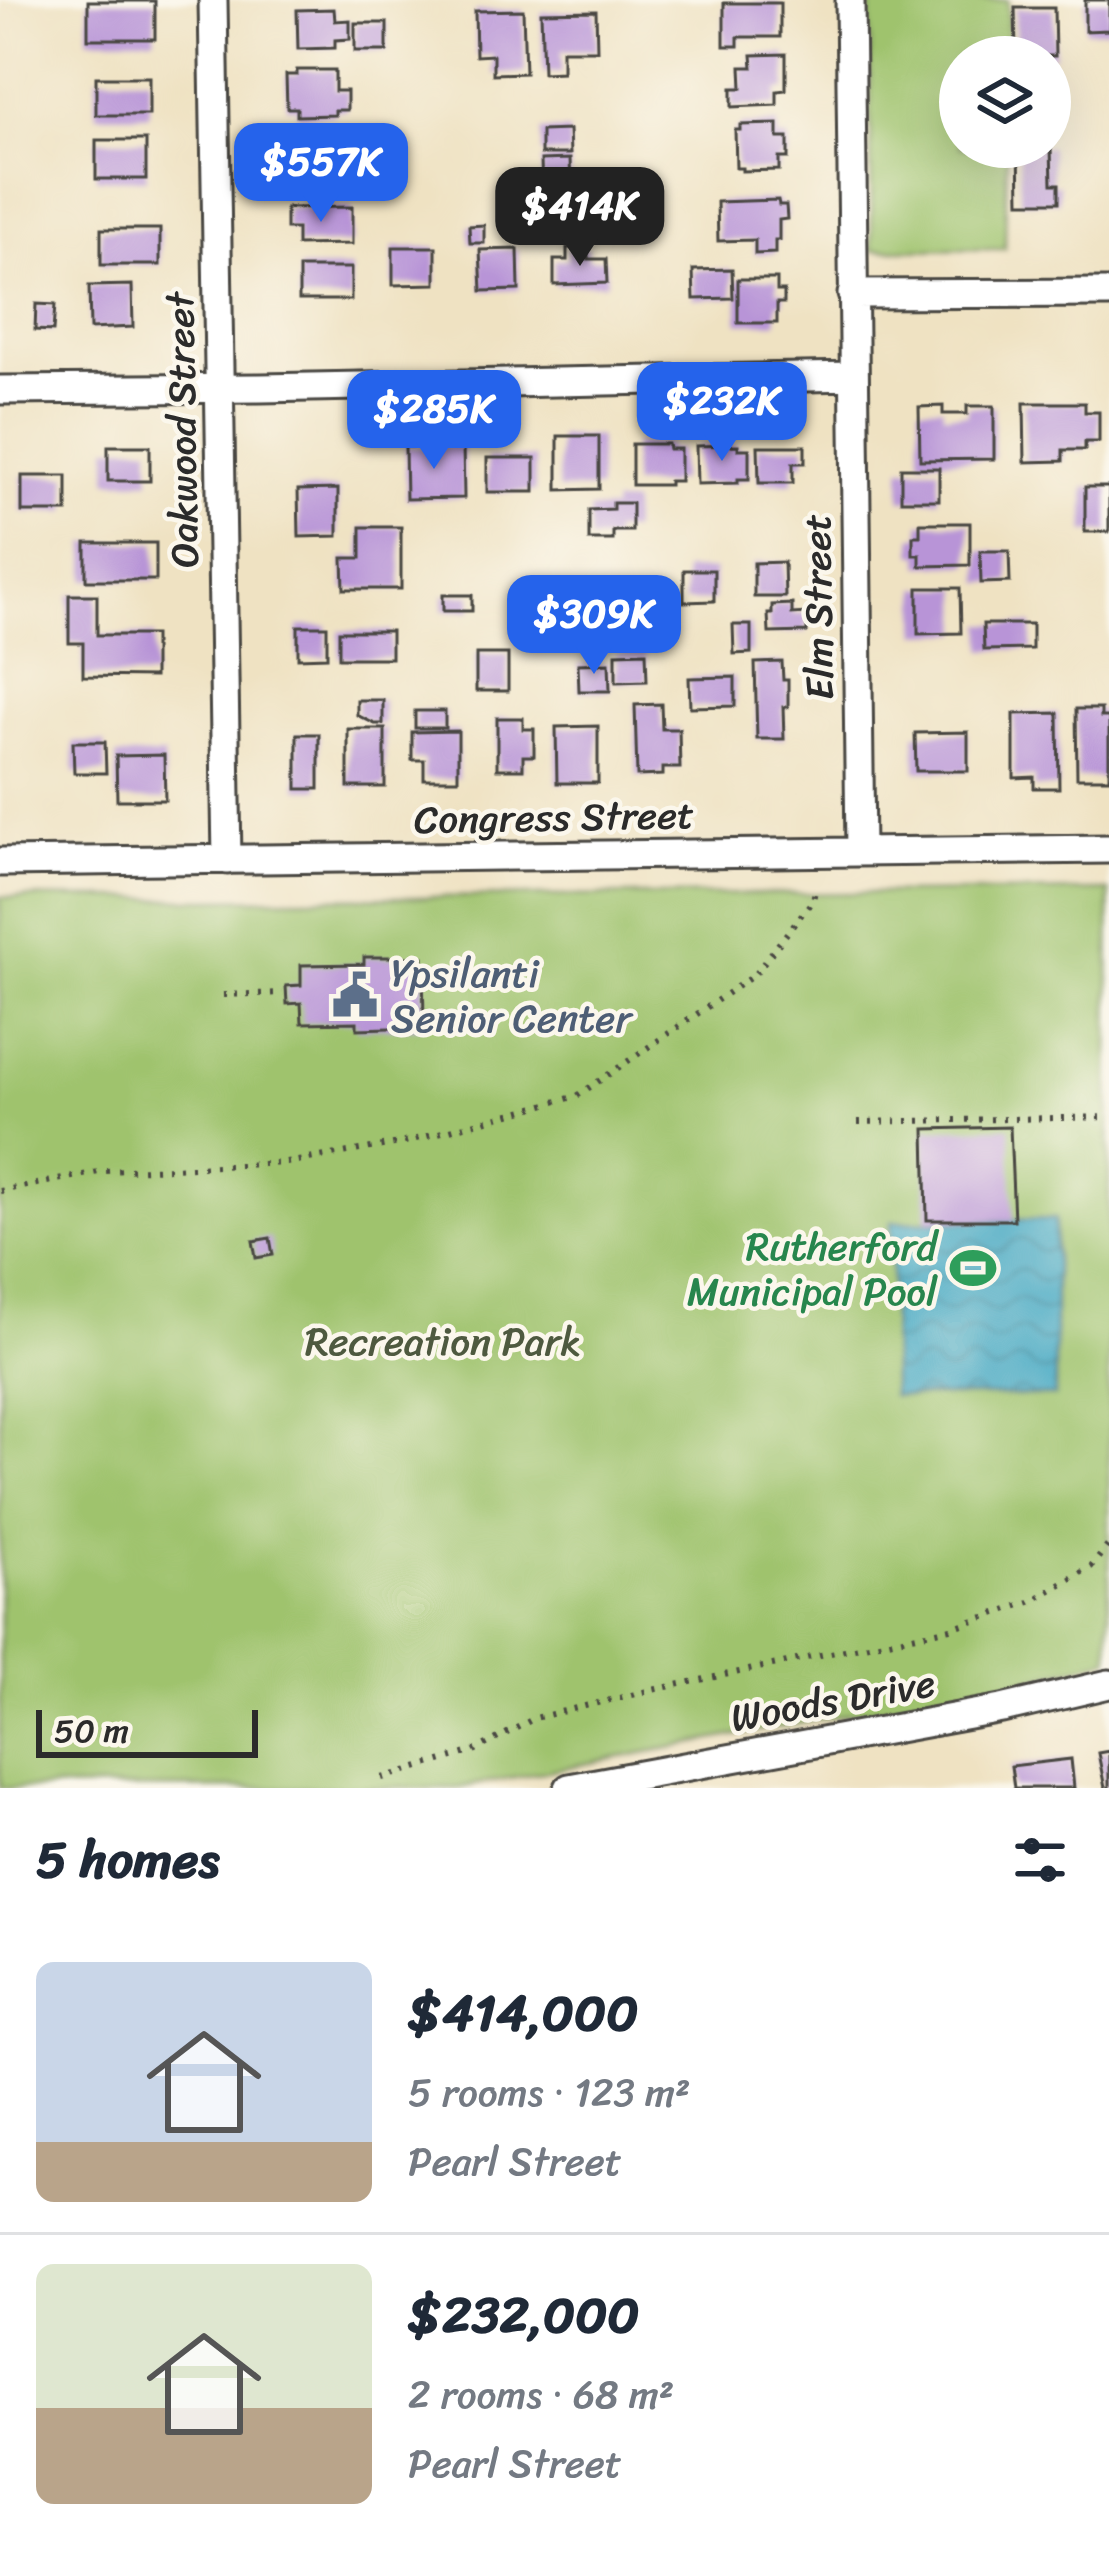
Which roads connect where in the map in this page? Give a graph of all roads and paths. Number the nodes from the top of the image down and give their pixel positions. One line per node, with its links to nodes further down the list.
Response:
1 (214, 0): 6 (street, Oakwood Street)
2 (850, 0): 4 (street, Elm Street)
3 (1109, 293): 4 (street)
4 (852, 294): 5 (street, Elm Street)
5 (854, 376): 6 (street); 9 (street, Elm Street)
6 (220, 388): 7 (street); 10 (street, Oakwood Street)
7 (0, 390)
8 (1109, 849): 9 (street, Congress Street)
9 (860, 852): 10 (street, Congress Street)
10 (227, 860): 11 (street, Congress Street)
11 (0, 862)
12 (816, 886): 17 (path)
13 (284, 993): 14 (path)
14 (224, 995)
15 (1109, 1117): 16 (path)
16 (858, 1122)
17 (0, 1191)
18 (1109, 1544): 20 (path)
19 (1109, 1684): 21 (street, Woods Drive)
20 (382, 1778)
21 (569, 1788)

